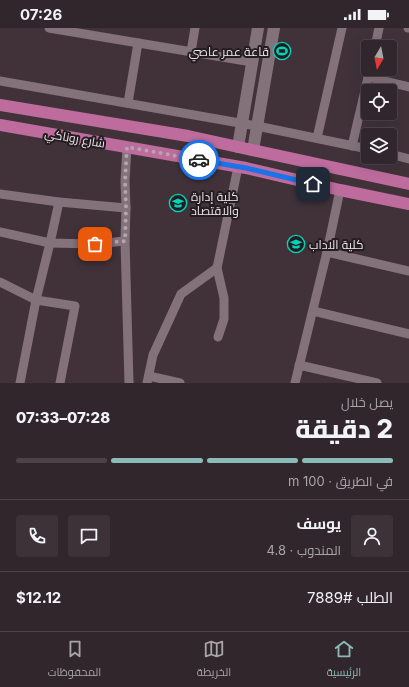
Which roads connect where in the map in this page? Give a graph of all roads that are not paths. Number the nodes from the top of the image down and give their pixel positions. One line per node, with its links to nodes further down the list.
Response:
1 (49, 28): 7 (street)
2 (195, 28): 10 (street)
3 (258, 28): 11 (main road)
4 (274, 28): 20 (main road)
5 (342, 28): 21 (street)
6 (379, 28): 8 (street)
7 (99, 32): 9 (street)
8 (376, 40)
9 (138, 43): 10 (street); 16 (street)
10 (191, 52): 11 (street)
11 (252, 62): 18 (main road)
12 (368, 76): 22 (street)
13 (378, 76): 15 (street)
14 (0, 81): 16 (street)
15 (409, 87)
16 (128, 103): 18 (street)
17 (0, 105): 24 (main road, شارع روناكي)
18 (242, 123): 20 (street); 24 (main road)
19 (0, 126): 23 (main road, شارع روناكي)
20 (257, 126): 21 (street); 26 (main road)
21 (317, 138): 22 (street)
22 (352, 146): 25 (street)
23 (127, 147): 29 (main road, شارع روناكي); 35 (street)
24 (238, 147): 26 (main road, شارع روناكي)
25 (361, 148)
26 (253, 150): 30 (main road, شارع روناكي)
27 (397, 156): 28 (street)
28 (409, 159)
29 (238, 167): 31 (main road, شارع روناكي); 40 (street)
30 (409, 184)
31 (340, 190): 34 (main road, شارع روناكي); 39 (street)
32 (0, 194): 33 (street)
33 (59, 202): 35 (street); 38 (street)
34 (409, 204)
35 (126, 208): 37 (street)
36 (0, 232): 38 (street)
37 (125, 241): 38 (street); 51 (street)
38 (50, 243): 43 (street)
39 (327, 252): 41 (street); 44 (street)
40 (217, 268): 46 (street); 48 (street)
41 (409, 271)
42 (0, 282): 43 (street)
43 (36, 300): 49 (street); 50 (street)
44 (313, 311): 45 (street); 47 (street)
45 (409, 334)
46 (218, 337)
47 (299, 365): 53 (street); 54 (street)
48 (148, 379): 52 (street)
49 (20, 383)
50 (60, 383)
51 (129, 383)
52 (180, 383)
53 (295, 383)
54 (377, 383)

